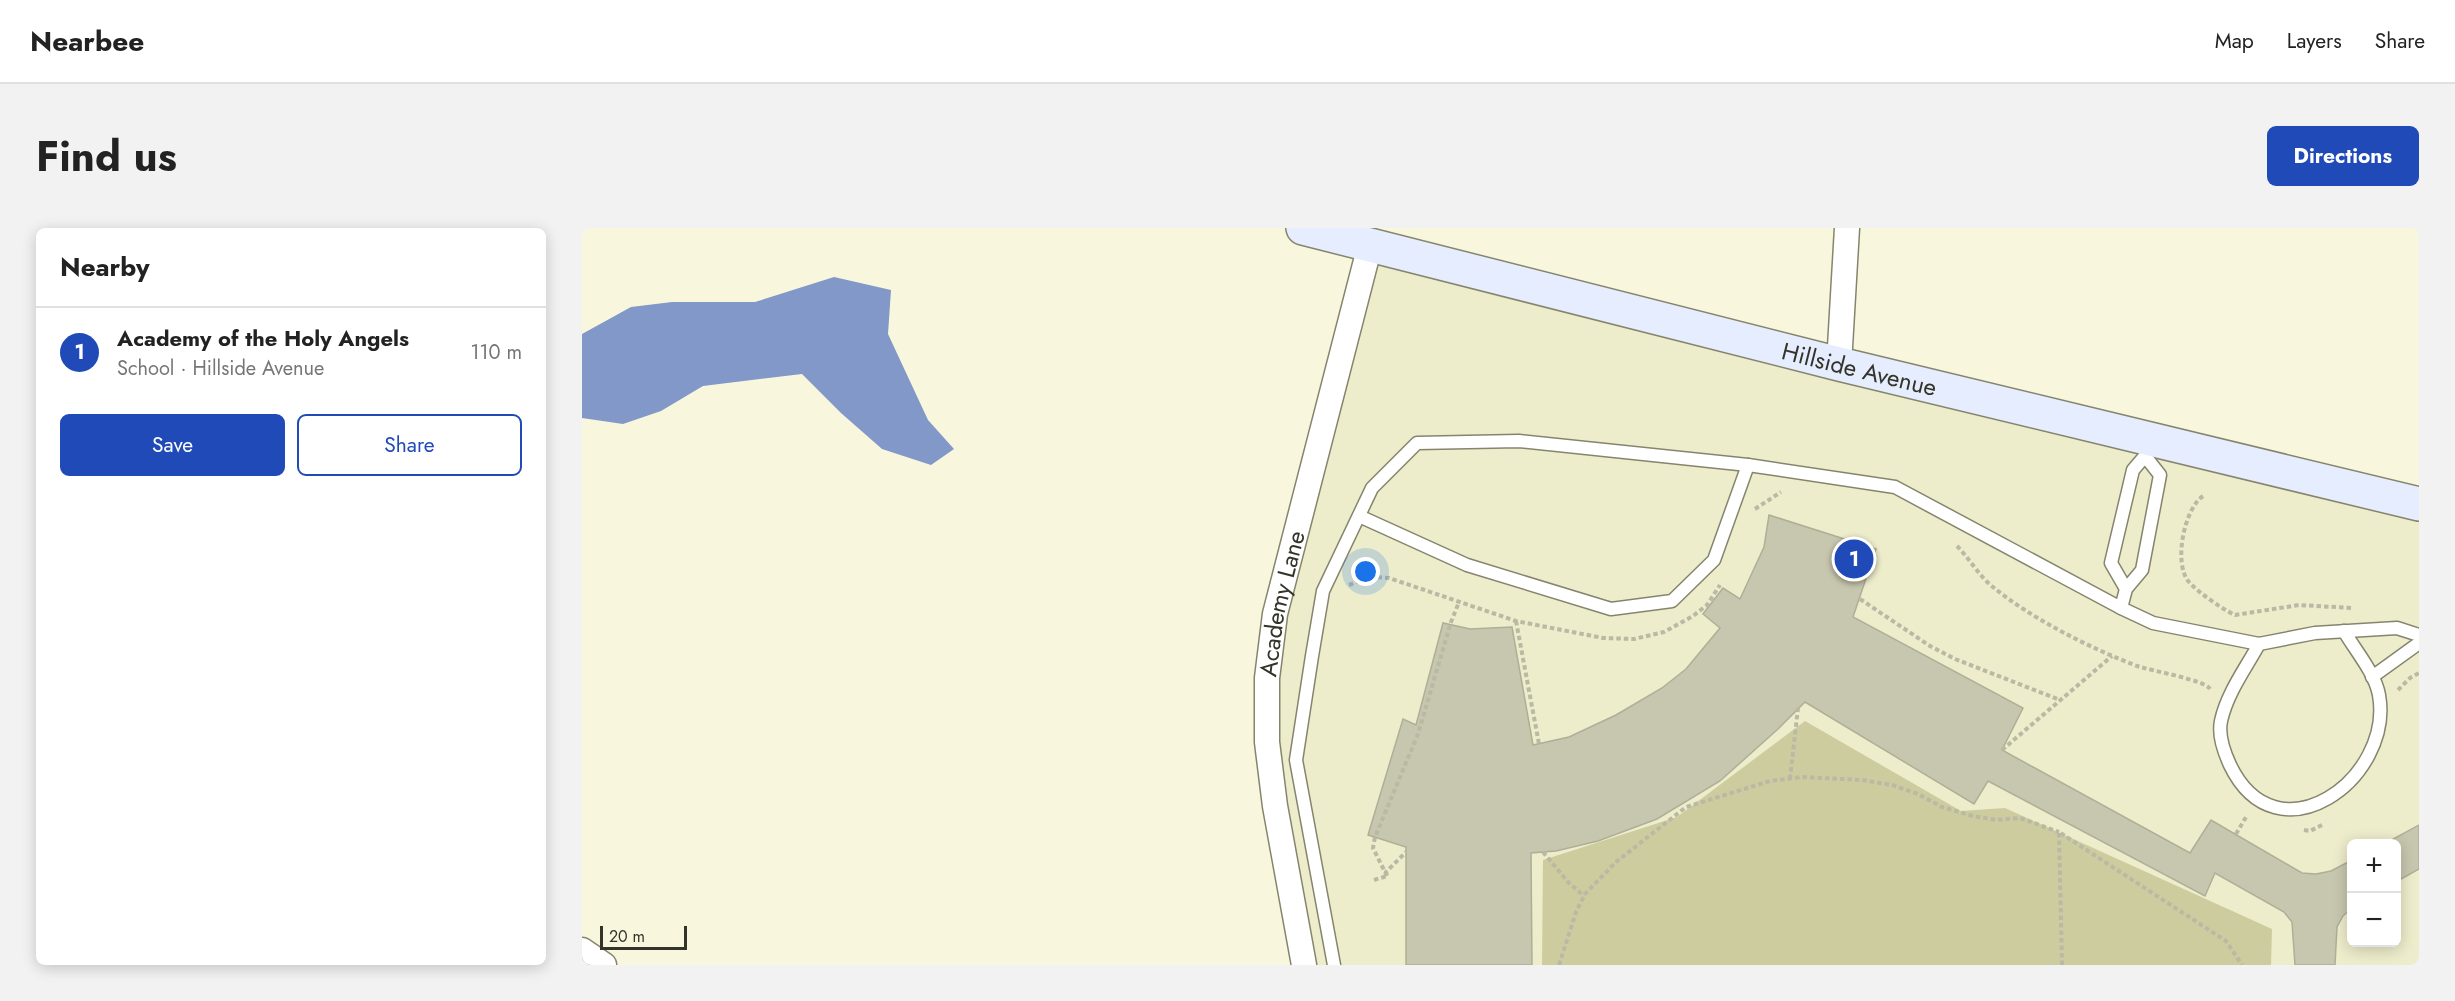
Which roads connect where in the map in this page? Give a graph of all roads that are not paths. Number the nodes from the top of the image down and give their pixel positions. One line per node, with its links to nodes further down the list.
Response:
1 (1304, 228): 3 (main road, Hillside Avenue)
2 (1847, 228): 4 (street)
3 (1428, 260): 4 (main road, Hillside Avenue); 18 (street, Academy Lane)
4 (1839, 364): 5 (main road, Hillside Avenue)
5 (2147, 447): 7 (main road, Hillside Avenue); 9 (lane); 9 (lane)
6 (1748, 465): 8 (lane); 8 (lane); 10 (lane)
7 (2419, 504)
8 (1359, 516): 19 (lane)
9 (2126, 589): 10 (lane)
10 (2121, 608): 14 (lane)
11 (2344, 631): 12 (lane); 14 (lane); 15 (lane)
12 (2419, 635)
13 (2419, 643): 15 (lane)
14 (2259, 644): 15 (lane)
15 (2372, 677)
16 (582, 950): 17 (street)
17 (604, 965)
18 (1304, 965)
19 (1334, 965)

